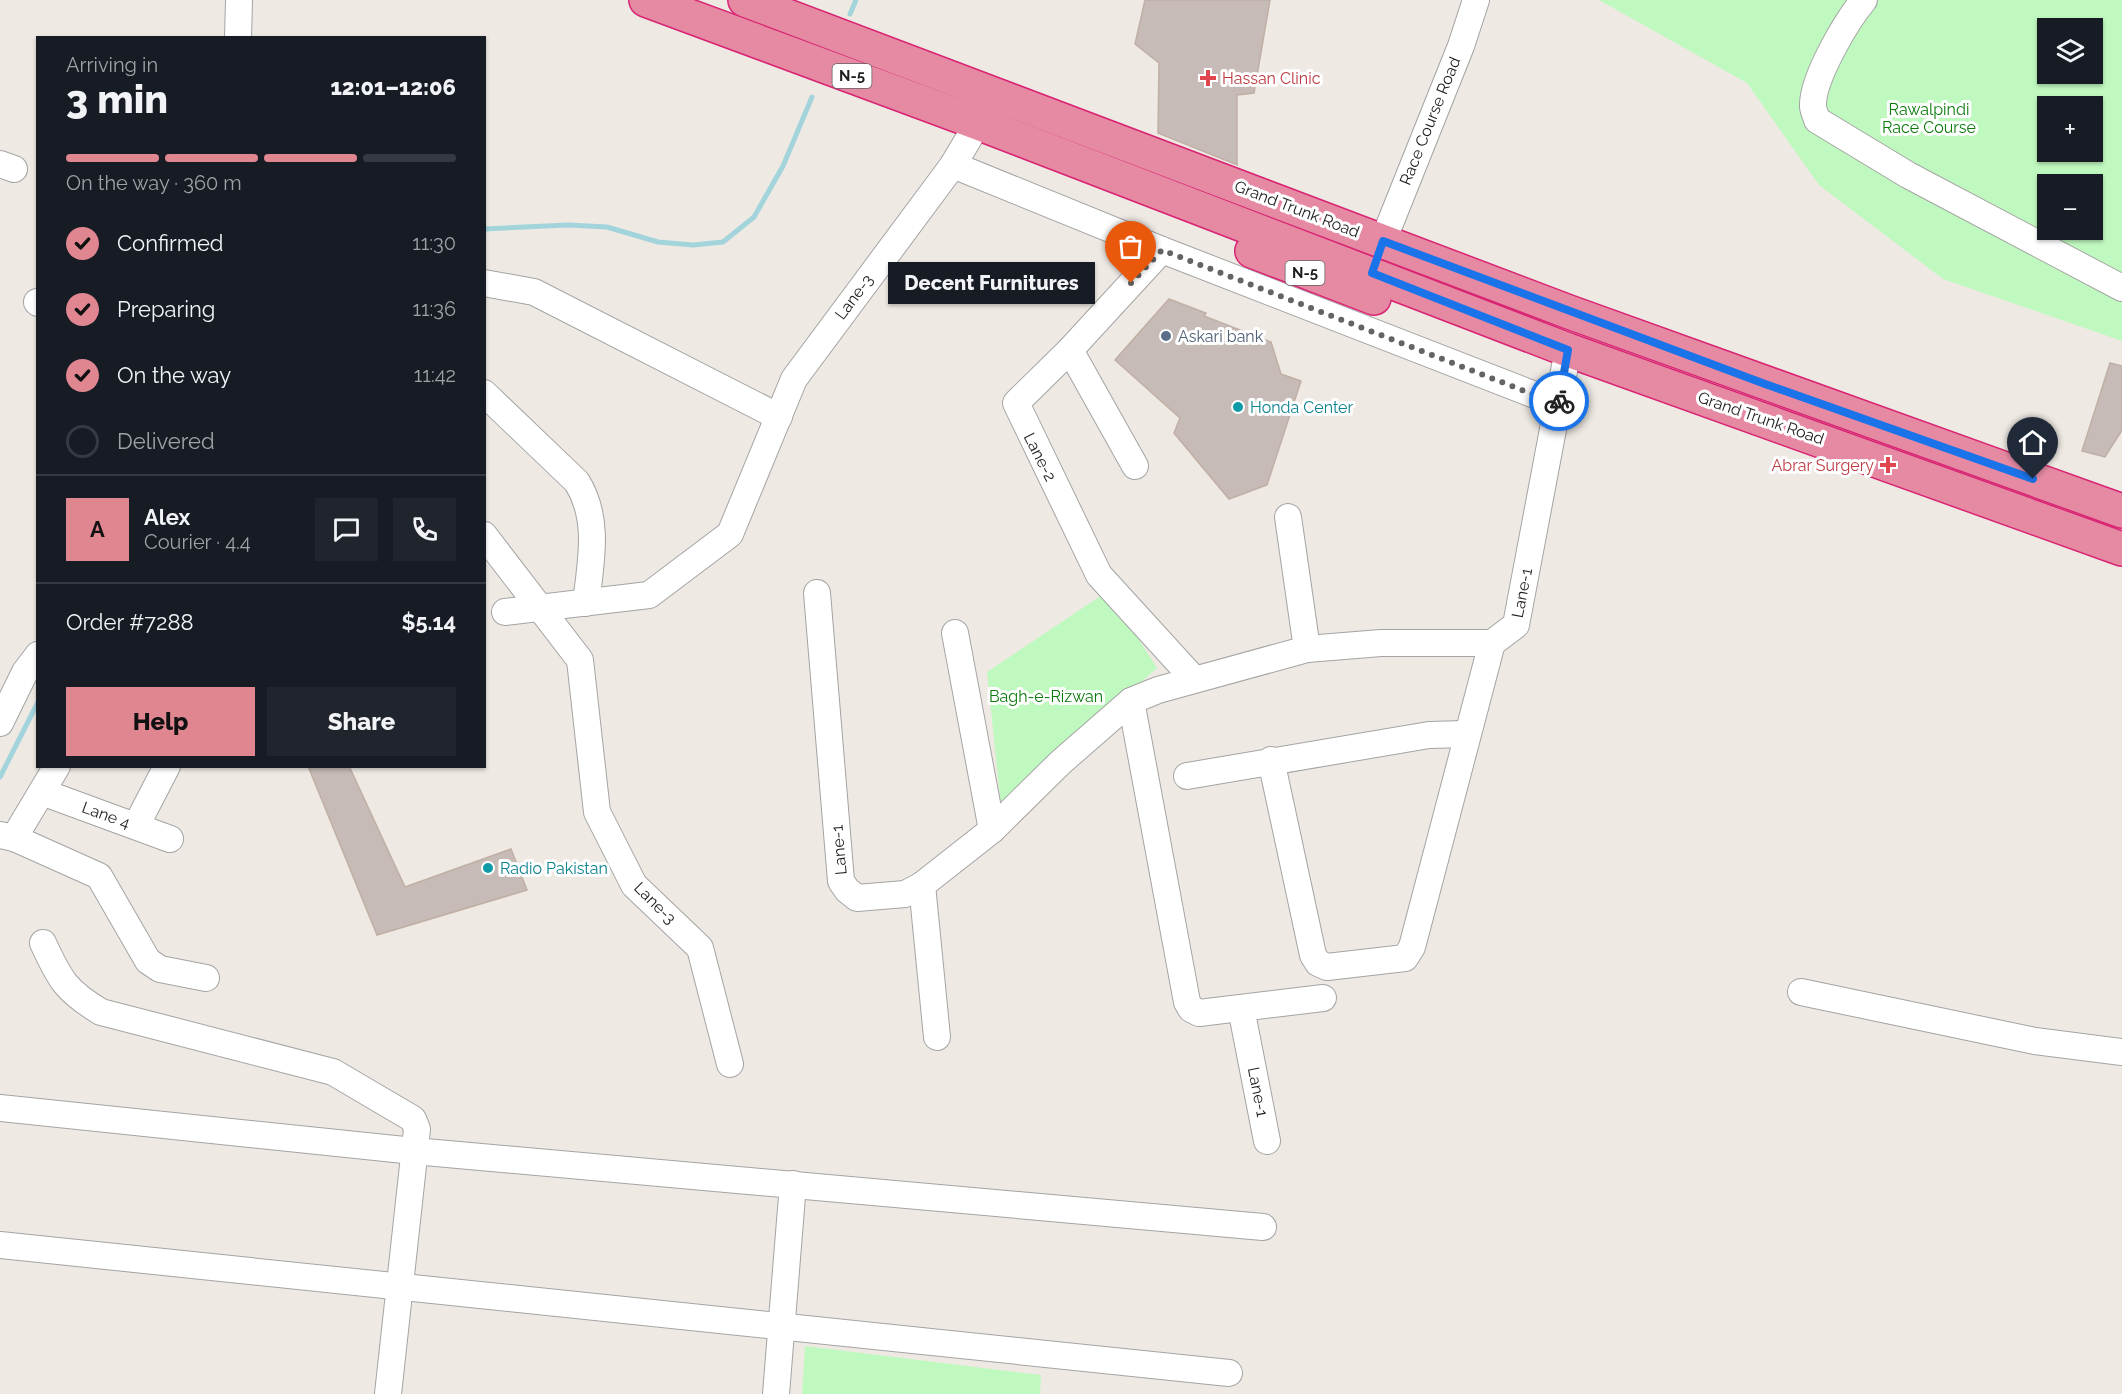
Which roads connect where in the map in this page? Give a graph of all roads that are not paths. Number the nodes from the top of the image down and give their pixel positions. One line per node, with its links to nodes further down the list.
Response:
1 (239, 0): 6 (street)
2 (646, 0): 7 (highway, Grand Trunk Road / N-5)
3 (745, 0): 10 (highway, Grand Trunk Road / N-5)
4 (1476, 0): 10 (street, Race Course Road)
5 (1864, 0): 14 (street)
6 (238, 36)
7 (978, 123): 8 (highway, Grand Trunk Road / N-5); 9 (street, Lane-3)
8 (1057, 154): 12 (highway, Grand Trunk Road / N-5); 16 (highway, Grand Trunk Road / N-5)
9 (953, 165): 11 (street); 19 (street, Lane-3)
10 (1383, 241): 12 (highway); 21 (highway, Grand Trunk Road / N-5)
11 (1162, 250): 15 (street, Lane-2); 18 (street)
12 (1372, 273): 16 (highway, Grand Trunk Road / N-5)
13 (486, 283): 19 (street)
14 (2122, 288)
15 (1070, 350): 20 (street); 33 (street, Lane-2)
16 (1568, 350): 18 (street, Lane-1); 24 (highway, Grand Trunk Road / N-5)
17 (486, 395): 26 (street)
18 (1558, 404): 30 (street, Lane-1)
19 (779, 417): 26 (street, Lane-3)
20 (1135, 466)
21 (2122, 511)
22 (1288, 517): 31 (street)
23 (486, 538): 27 (street)
24 (2122, 549)
25 (817, 593): 46 (street, Lane-1)
26 (586, 603): 27 (street, Lane-3)
27 (541, 608): 28 (street, Lane-3); 54 (street, Lane-3)
28 (506, 612)
29 (955, 633): 43 (street)
30 (1492, 643): 31 (street, Lane-1); 36 (street)
31 (1307, 649): 33 (street, Lane-1)
32 (36, 658): 35 (street)
33 (1193, 678): 34 (street, Lane-1)
34 (1131, 701): 43 (street, Lane-1); 51 (street)
35 (0, 723)
36 (1466, 734): 37 (street); 37 (street)
37 (1271, 760): 40 (street)
38 (56, 768): 41 (street)
39 (166, 768): 42 (street)
40 (1187, 776)
41 (42, 792): 42 (street, Lane 4); 44 (street)
42 (136, 826): 45 (street, Lane 4)
43 (992, 830): 46 (street, Lane-1)
44 (7, 836): 48 (street)
45 (170, 839)
46 (922, 885): 52 (street)
47 (44, 943): 57 (street)
48 (206, 978)
49 (1802, 992): 53 (street)
50 (1323, 998): 51 (street)
51 (1241, 1008): 56 (street, Lane-1)
52 (937, 1037)
53 (2122, 1052)
54 (730, 1064)
55 (0, 1108): 57 (street)
56 (1267, 1141)
57 (414, 1151): 58 (street); 61 (street)
58 (793, 1184): 59 (street); 62 (street)
59 (1263, 1227)
60 (0, 1245): 61 (street)
61 (398, 1286): 62 (street); 64 (street)
62 (780, 1324): 63 (street); 65 (street)
63 (1229, 1373)
64 (387, 1394)
65 (776, 1394)

